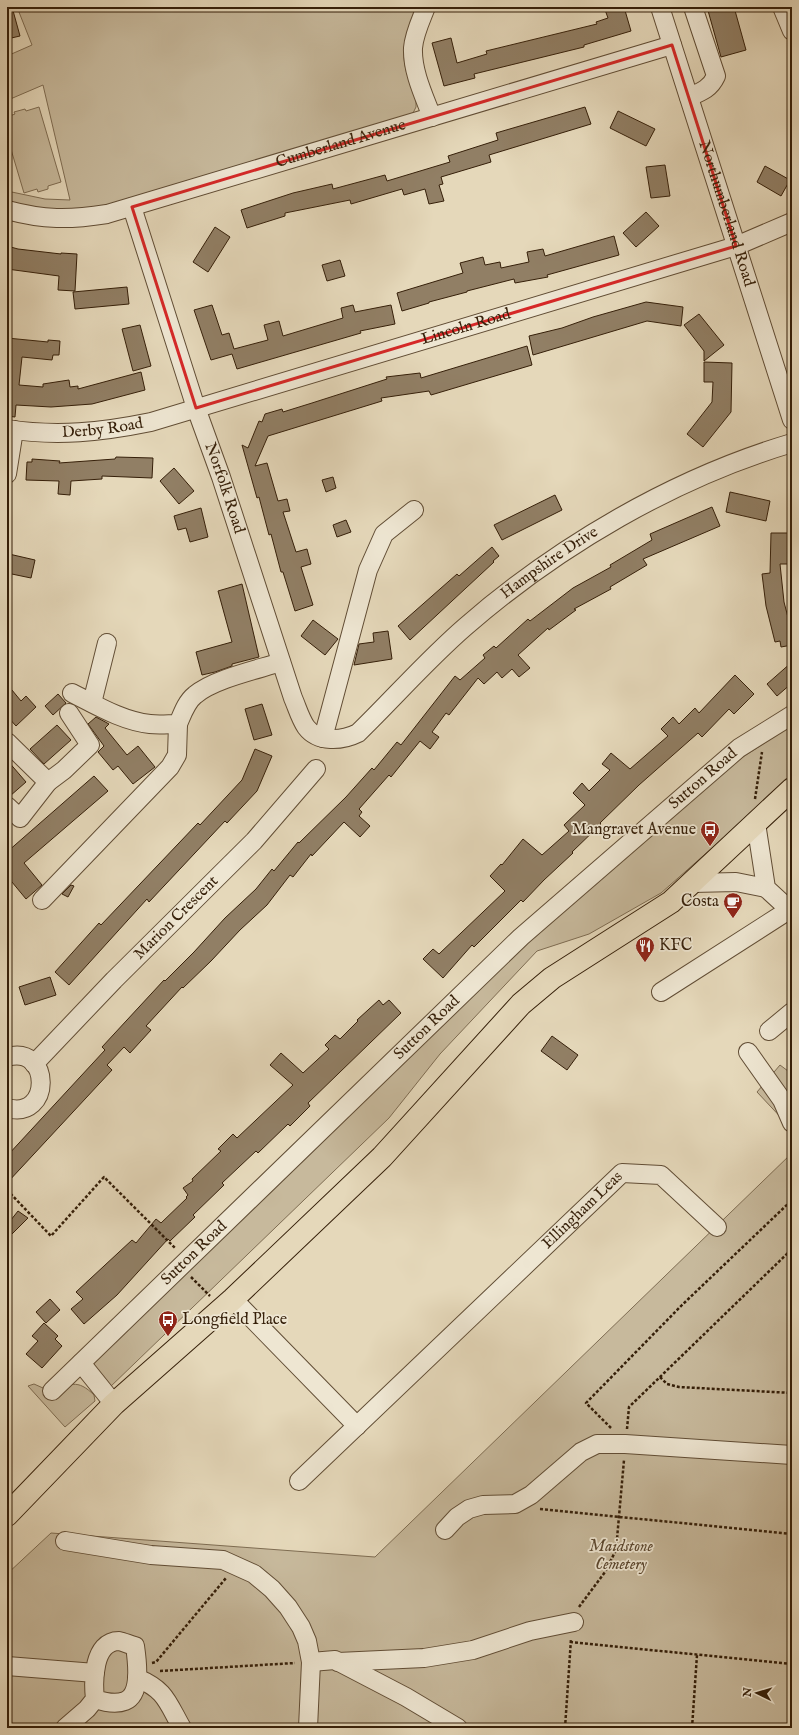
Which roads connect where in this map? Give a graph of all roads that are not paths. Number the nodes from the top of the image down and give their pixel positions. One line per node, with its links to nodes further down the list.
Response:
1 (426, 7): 8 (street)
2 (660, 7): 6 (street, Northumberland Road)
3 (693, 7): 7 (street)
4 (782, 7): 5 (street)
5 (792, 31)
6 (672, 45): 7 (street, Northumberland Road); 8 (street, Cumberland Avenue)
7 (689, 97): 12 (street, Northumberland Road)
8 (432, 117): 9 (street, Cumberland Avenue)
9 (132, 207): 10 (street, Cumberland Avenue); 13 (street, Norfolk Road)
10 (7, 210)
11 (792, 222): 12 (street, Lincoln Road)
12 (736, 246): 13 (street, Lincoln Road); 14 (street, Northumberland Road)
13 (196, 408): 15 (street, Derby Road); 20 (street, Norfolk Road)
14 (792, 420)
15 (10, 430): 17 (street)
16 (792, 443): 26 (street, Hampshire Drive)
17 (7, 474)
18 (414, 510): 26 (street)
19 (108, 643): 22 (street)
20 (281, 662): 25 (street); 26 (street, Norfolk Road)
21 (72, 693): 22 (street)
22 (92, 703): 25 (street)
23 (69, 713): 29 (street)
24 (792, 715): 47 (street, Sutton Road)
25 (178, 724): 35 (street)
26 (323, 738)
27 (7, 742): 29 (street)
28 (316, 769): 42 (street, Marion Crescent)
29 (48, 782): 31 (street)
30 (792, 789): 32 (main road)
31 (7, 806)
32 (756, 823): 33 (main road); 34 (street)
33 (693, 883): 34 (street); 46 (main road)
34 (766, 888): 36 (street)
35 (42, 900)
36 (791, 911): 37 (street)
37 (661, 992)
38 (792, 1012): 39 (street)
39 (769, 1031)
40 (748, 1052): 44 (street)
41 (7, 1057): 42 (street)
42 (34, 1064): 43 (street)
43 (7, 1108)
44 (792, 1123)
45 (717, 1227): 50 (street, Ellingham Leas)
46 (228, 1303): 49 (main road); 50 (street)
47 (81, 1363): 48 (street, Sutton Road); 49 (street)
48 (52, 1391)
49 (114, 1404): 53 (main road)
50 (357, 1426): 52 (street)
51 (792, 1455): 54 (street)
52 (299, 1481)
53 (7, 1515)
54 (445, 1530)
55 (65, 1542): 57 (street)
56 (574, 1622): 58 (street)
57 (311, 1662): 58 (street); 63 (street)
58 (338, 1662): 66 (street)
59 (7, 1666): 61 (street)
60 (138, 1672): 61 (street); 62 (street); 65 (street)
61 (95, 1673): 62 (street)
62 (95, 1699): 64 (street)
63 (307, 1725)
64 (65, 1728)
65 (182, 1728)
66 (458, 1728)

